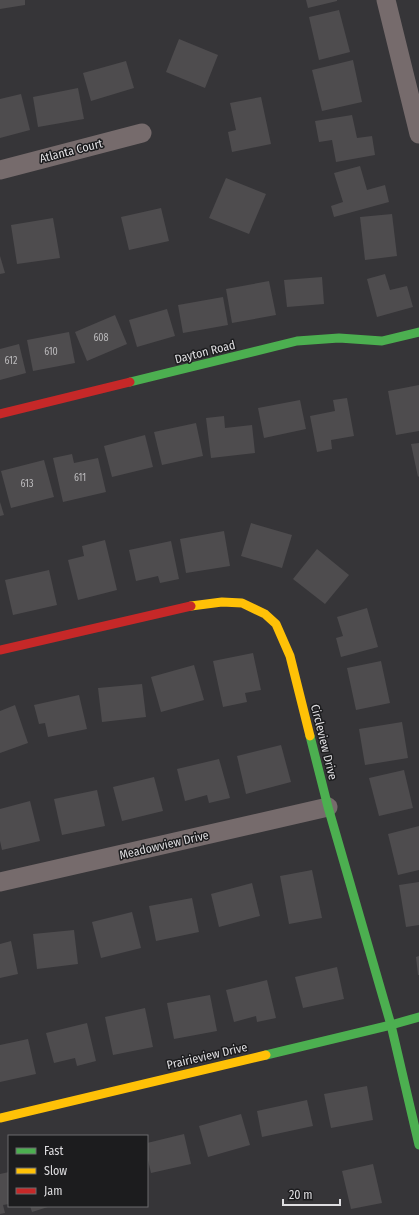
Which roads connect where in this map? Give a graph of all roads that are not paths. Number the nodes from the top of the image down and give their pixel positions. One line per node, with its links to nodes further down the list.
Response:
1 (386, 0): 3 (street)
2 (142, 133): 4 (street, Atlanta Court)
3 (419, 134)
4 (0, 170)
5 (419, 332): 6 (street, Dayton Road)
6 (0, 414)
7 (0, 650): 8 (street, Circleview Drive)
8 (328, 807): 9 (street, Meadowview Drive); 11 (street, Circleview Drive)
9 (0, 882)
10 (419, 1017): 11 (street, Prairieview Drive)
11 (391, 1024): 12 (street, Prairieview Drive); 13 (street, Circleview Drive)
12 (0, 1118)
13 (419, 1145)

